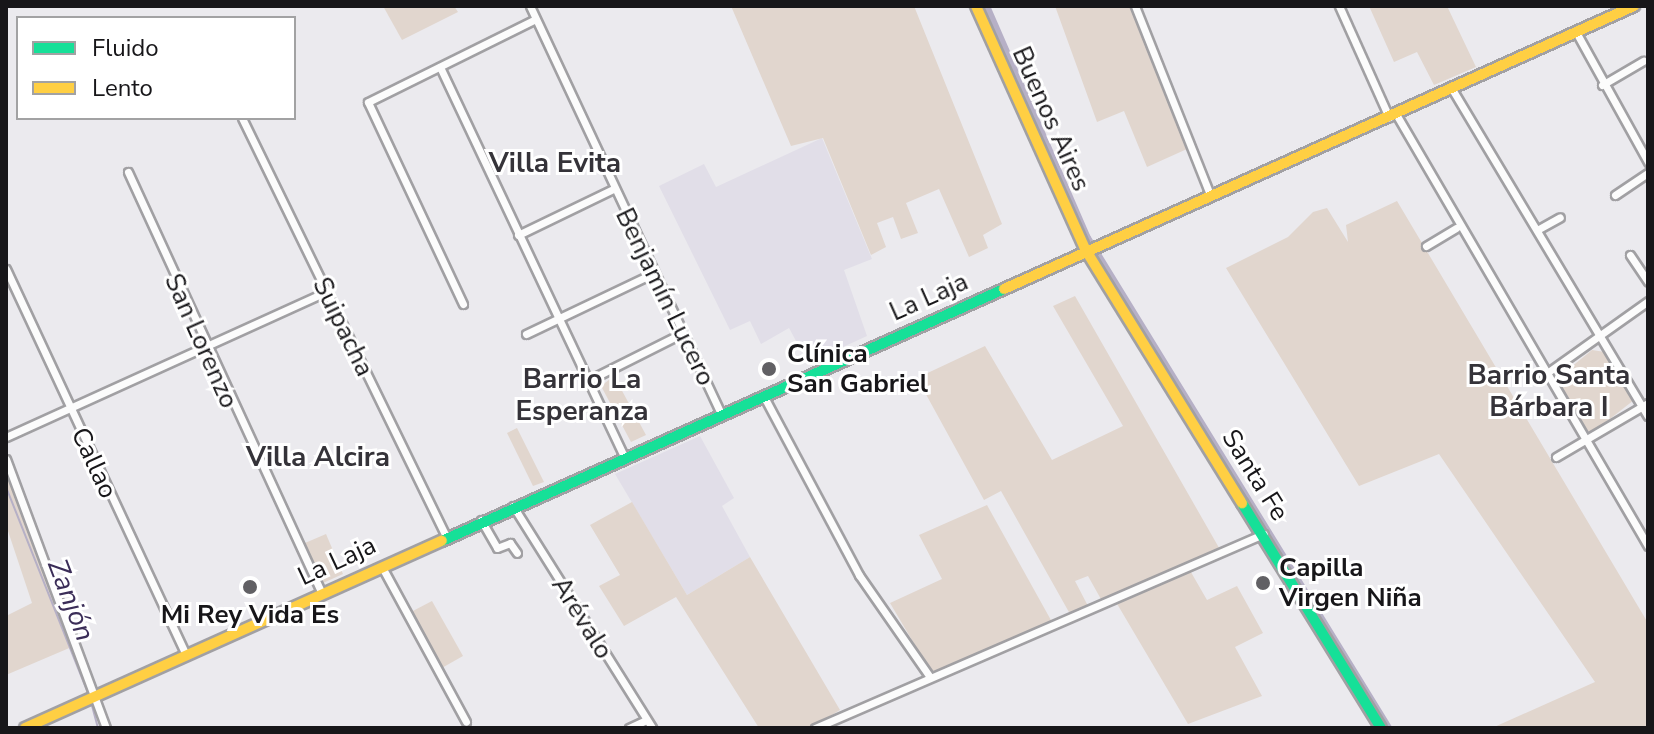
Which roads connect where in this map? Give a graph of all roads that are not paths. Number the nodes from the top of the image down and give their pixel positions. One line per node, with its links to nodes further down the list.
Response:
1 (530, 6): 6 (street, Benjamín Lucero)
2 (976, 6): 25 (main road, Buenos Aires)
3 (1135, 6): 18 (street)
4 (1339, 6): 12 (street)
5 (1634, 6): 7 (main road, La Laja)
6 (534, 20): 9 (street); 17 (street, Benjamín Lucero)
7 (1576, 32): 10 (street); 11 (main road, La Laja)
8 (1643, 61): 10 (street)
9 (440, 67): 23 (street); 32 (street)
10 (1602, 85): 14 (street)
11 (1452, 89): 12 (main road, La Laja); 22 (street)
12 (1392, 115): 18 (main road, La Laja); 21 (street)
13 (243, 120): 30 (street, Suipacha)
14 (1648, 162)
15 (128, 172): 37 (street, San Lorenzo)
16 (1648, 173): 19 (street)
17 (613, 189): 23 (street); 28 (street, Benjamín Lucero)
18 (1210, 194): 25 (main road, La Laja)
19 (1615, 195)
20 (1560, 217): 22 (street)
21 (1456, 228): 24 (street); 38 (street)
22 (1537, 230): 36 (street)
23 (518, 235): 33 (street)
24 (1426, 246)
25 (1090, 247): 40 (main road, La Laja); 52 (main road, Santa Fe)
26 (1630, 255): 29 (street)
27 (6, 269): 42 (street, Callao)
28 (654, 273): 33 (street); 34 (street, Benjamín Lucero)
29 (1648, 282)
30 (325, 292): 37 (street); 53 (street, Suipacha)
31 (1648, 301): 36 (street)
32 (463, 304)
33 (559, 319): 35 (street); 39 (street)
34 (683, 333): 39 (street); 43 (street, Benjamín Lucero)
35 (526, 334)
36 (1602, 340): 38 (street); 41 (street)
37 (204, 347): 42 (street); 57 (street, San Lorenzo)
38 (1544, 375): 46 (street)
39 (589, 380): 47 (street)
40 (763, 395): 43 (main road, La Laja); 59 (street)
41 (1645, 405): 44 (street); 46 (street)
42 (69, 408): 45 (street); 58 (street, Callao)
43 (721, 413): 47 (main road, La Laja)
44 (1648, 416)
45 (6, 437)
46 (1584, 440): 48 (street); 54 (street)
47 (624, 457): 50 (main road, La Laja)
48 (1556, 457)
49 (6, 459): 60 (street)
50 (513, 506): 51 (main road, La Laja); 61 (street, Arévalo)
51 (481, 520): 53 (main road, La Laja); 55 (street)
52 (1266, 533): 59 (street); 68 (main road, Santa Fe)
53 (446, 536): 56 (main road, La Laja)
54 (1648, 546)
55 (517, 553)
56 (381, 565): 57 (main road, La Laja); 62 (street)
57 (322, 593): 58 (main road, La Laja)
58 (186, 655): 60 (main road, La Laja)
59 (930, 677): 67 (street)
60 (97, 696): 63 (main road, La Laja); 64 (street)
61 (646, 720): 65 (street); 66 (street, Arévalo)
62 (466, 722)
63 (25, 728)
64 (106, 728)
65 (629, 728)
66 (652, 728)
67 (815, 728)
68 (1381, 728)

